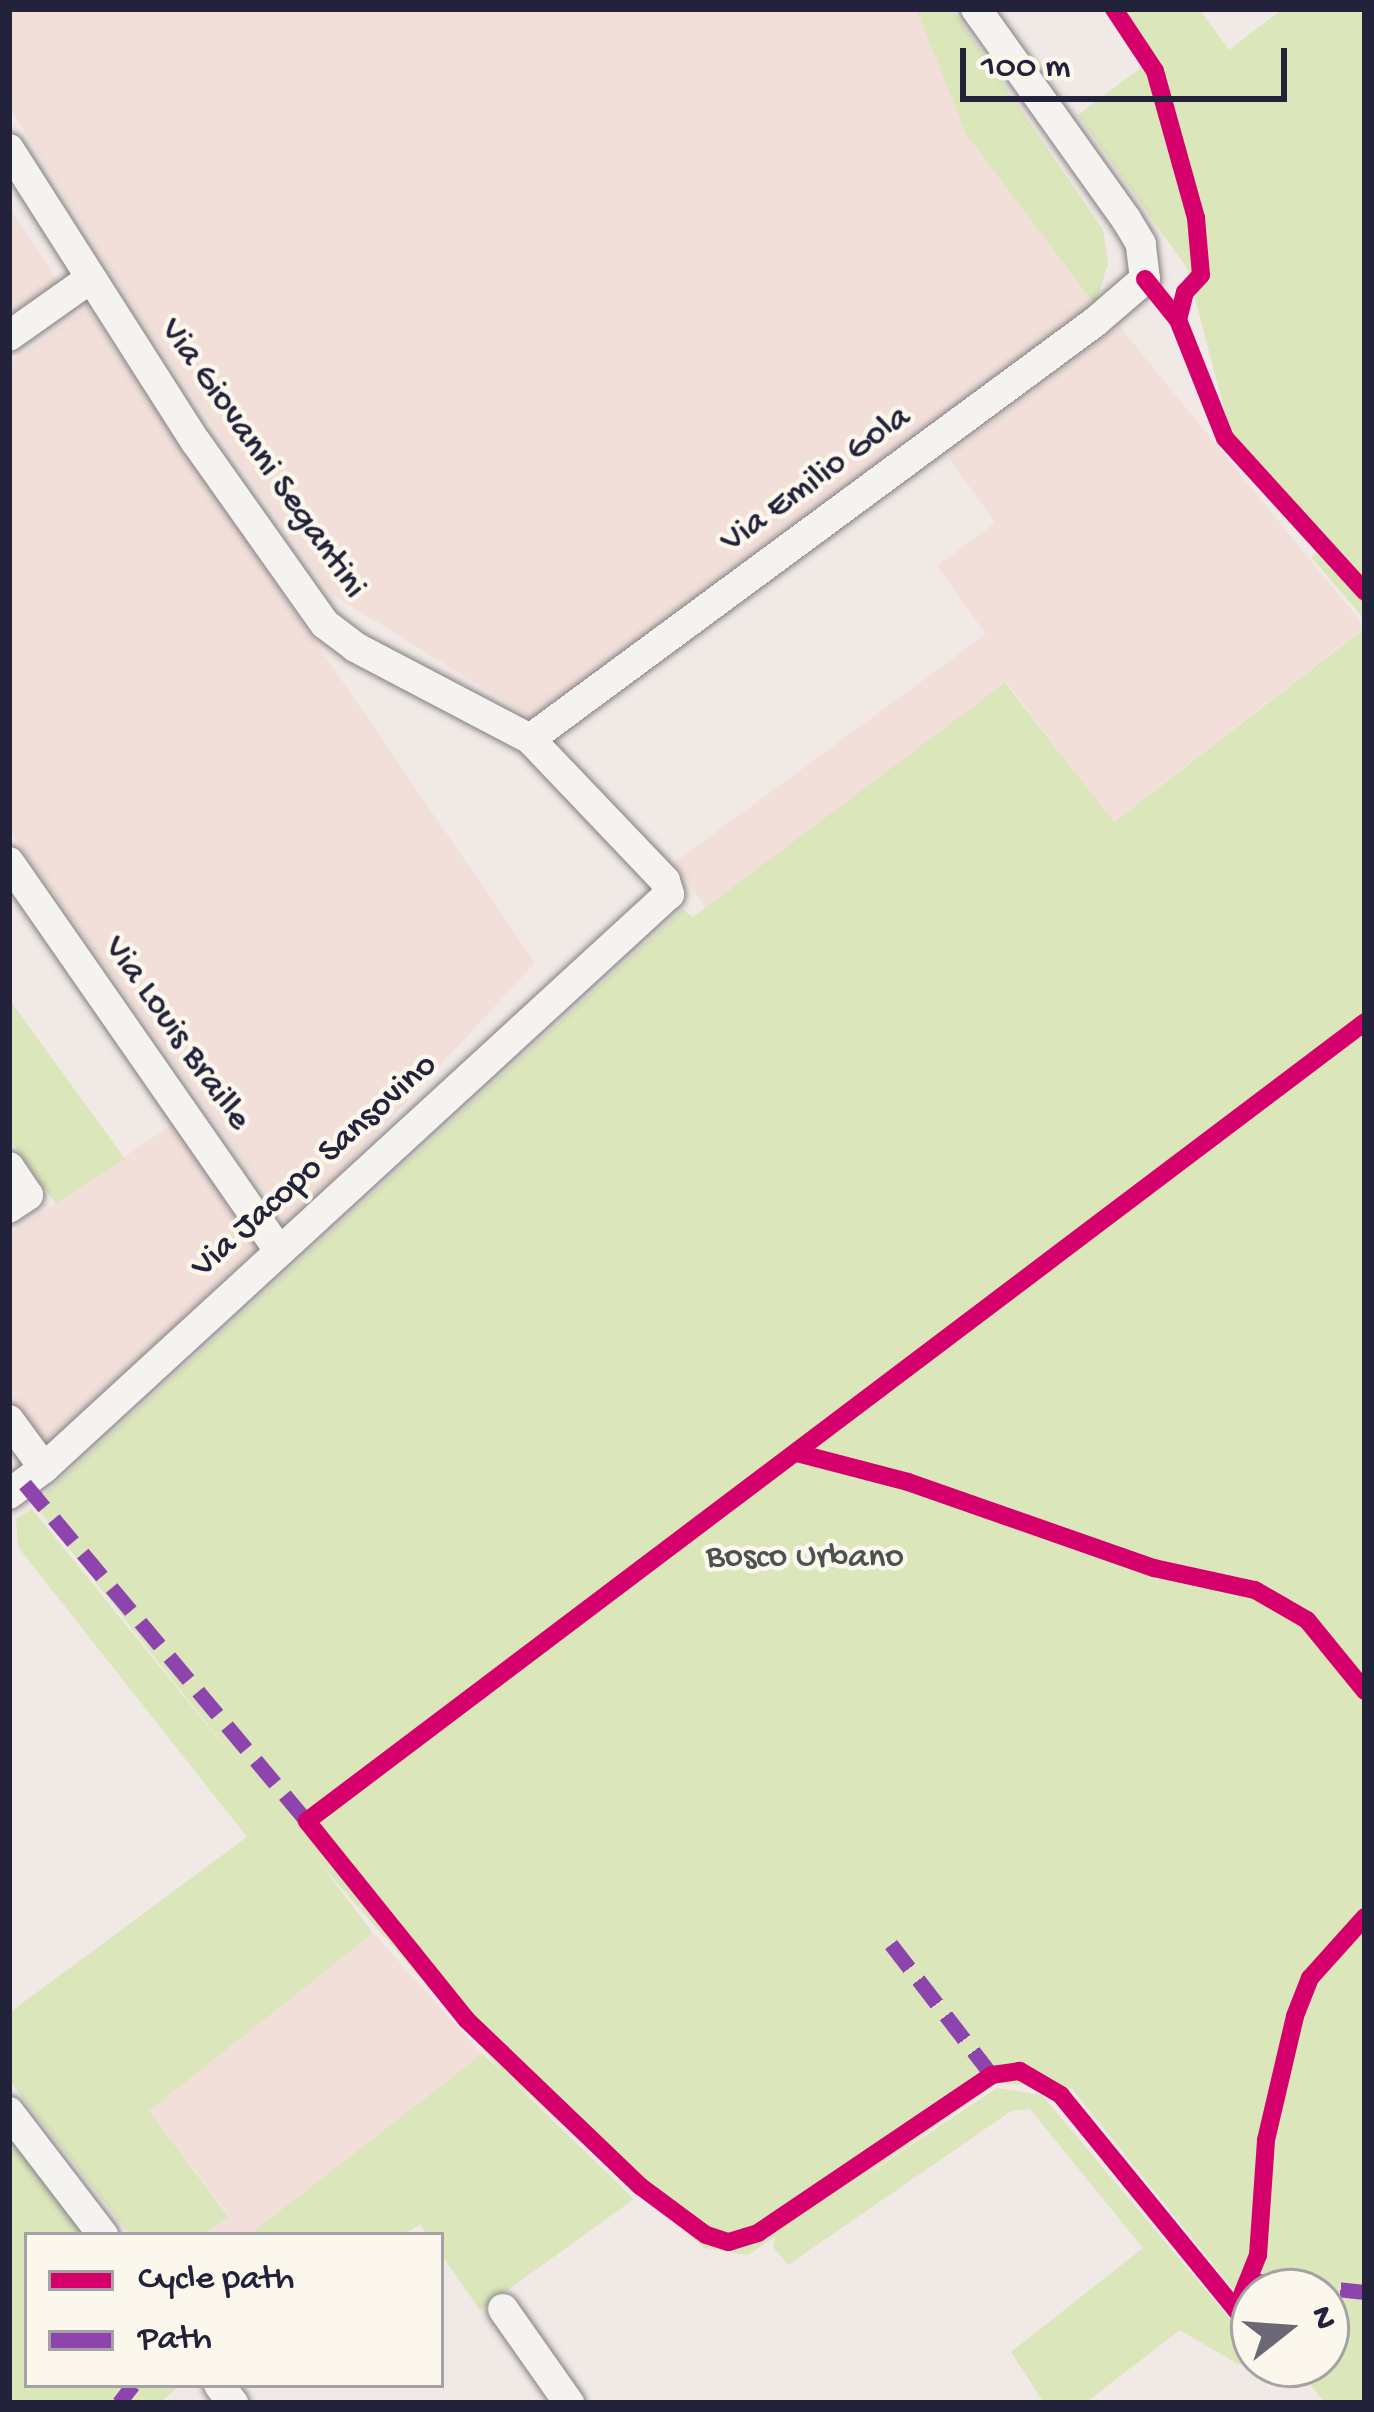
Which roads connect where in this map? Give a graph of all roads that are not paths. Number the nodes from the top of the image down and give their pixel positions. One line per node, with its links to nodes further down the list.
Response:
1 (976, 9): 5 (street, Via Emilio Gola)
2 (9, 149): 3 (street, Via Giovanni Segantini)
3 (91, 278): 4 (street); 5 (street, Via Giovanni Segantini)
4 (9, 336)
5 (530, 739): 7 (street, Via Giovanni Segantini)
6 (9, 862): 10 (street, Via Louis Braille)
7 (669, 894): 10 (street, Via Jacopo Sansovino)
8 (9, 1167): 9 (street)
9 (9, 1208)
10 (280, 1251): 12 (street, Via Jacopo Sansovino)
11 (9, 1420): 12 (street)
12 (44, 1468): 13 (street, Via Jacopo Sansovino)
13 (9, 1494)
14 (9, 2112): 15 (street)
15 (101, 2232)
16 (503, 2309): 17 (street)
17 (569, 2403)

